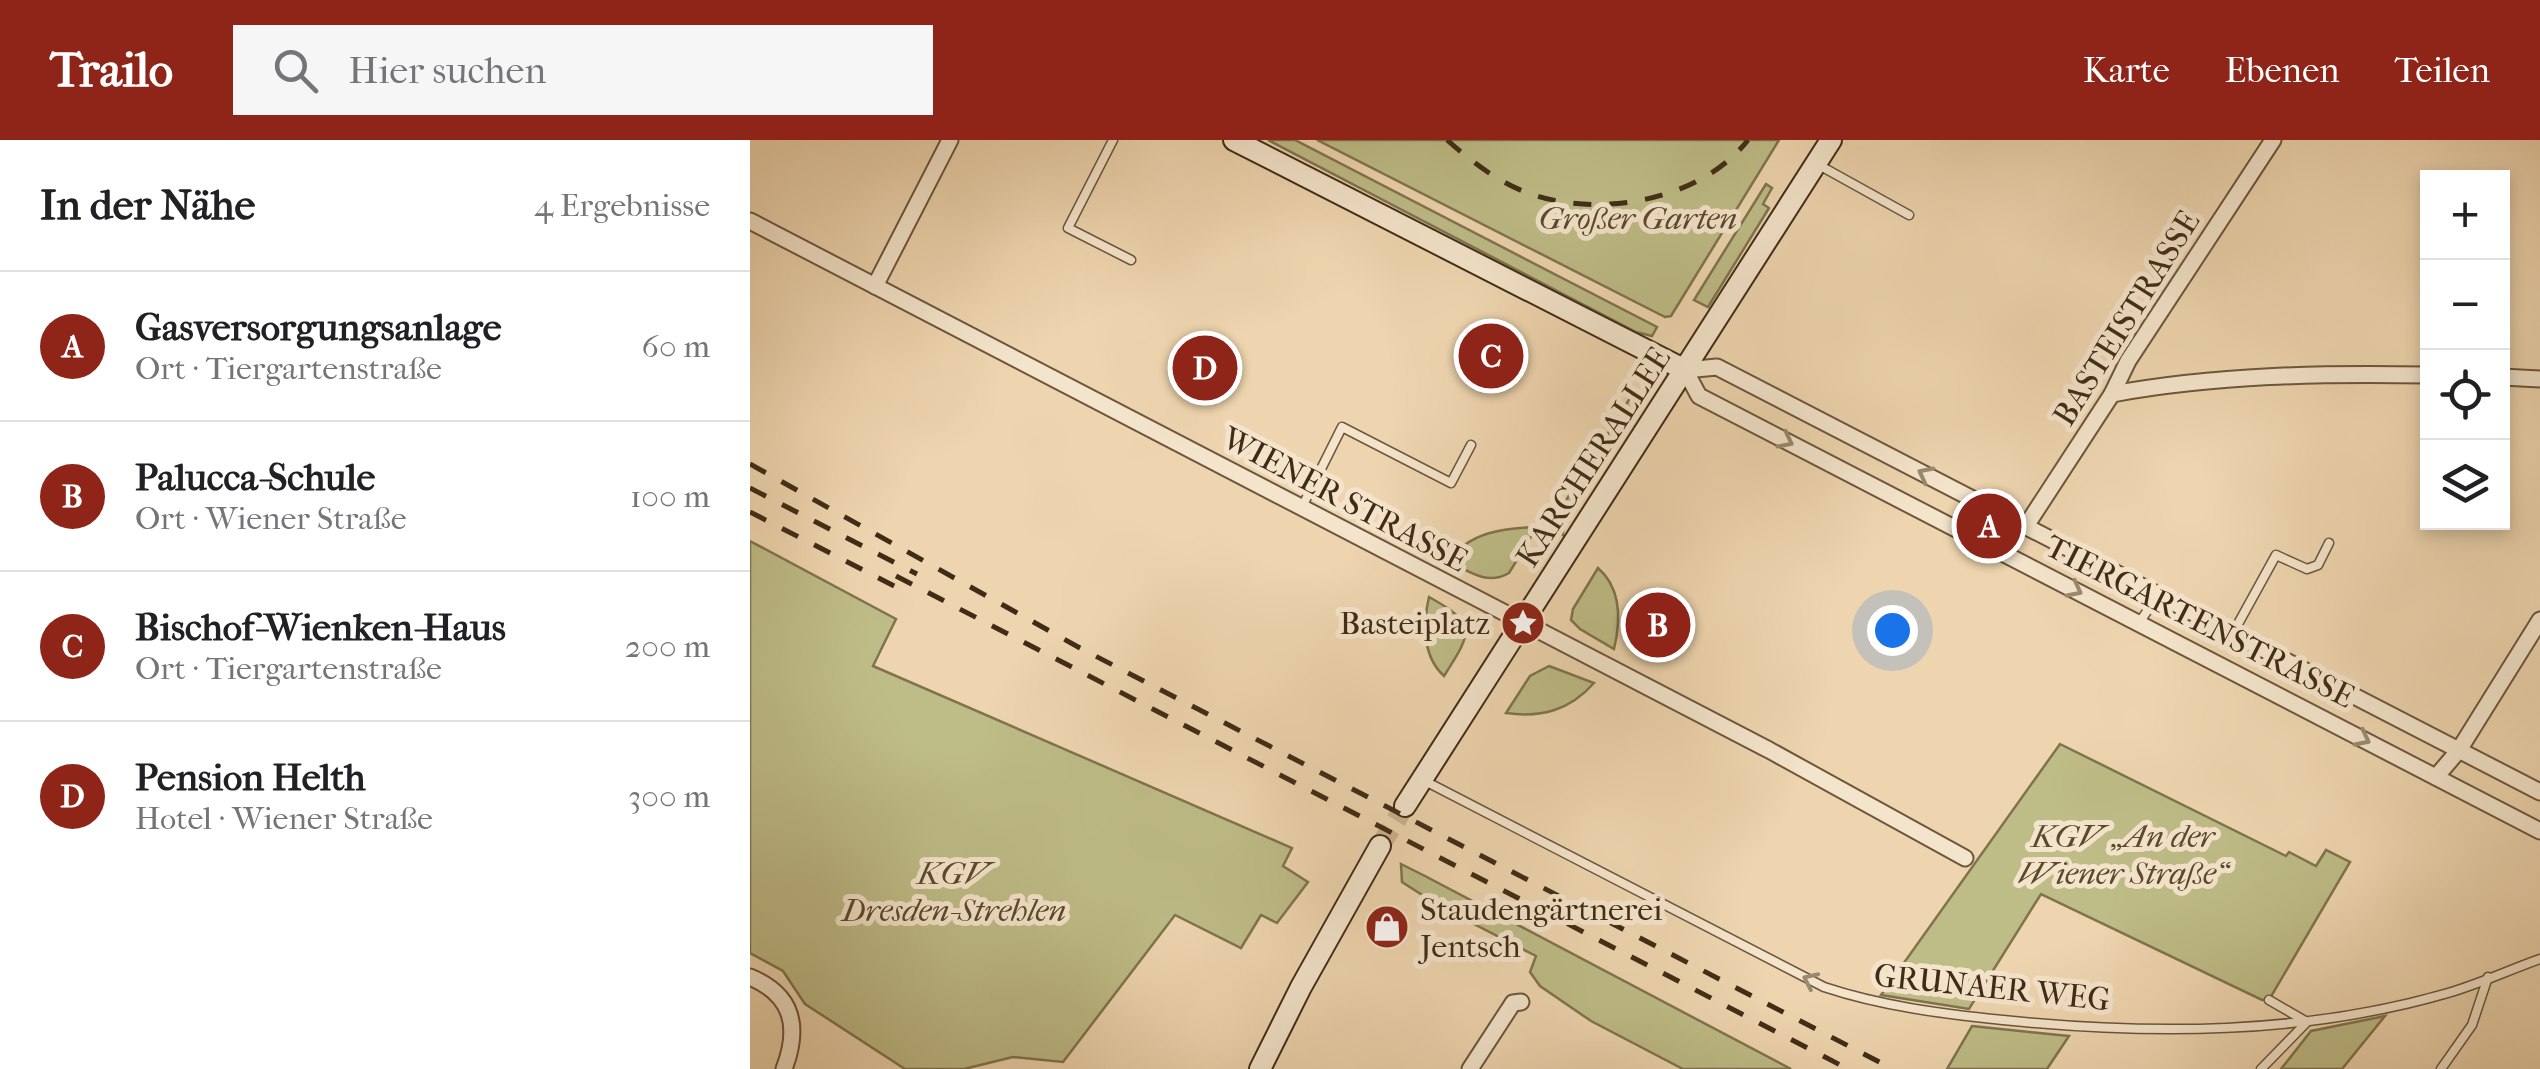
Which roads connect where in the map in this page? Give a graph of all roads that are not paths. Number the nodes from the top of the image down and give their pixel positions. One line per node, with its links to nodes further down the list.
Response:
1 (950, 140): 10 (street)
2 (1113, 140): 9 (lane)
3 (1234, 140): 11 (main road, TIERGARTENSTRASSE)
4 (1832, 140): 6 (main road, KARCHERALLEE)
5 (2272, 140): 15 (street, BASTEISTRASSE)
6 (1816, 164): 7 (lane); 11 (main road, KARCHERALLEE)
7 (1909, 216)
8 (750, 221): 10 (street, WIENER STRASSE)
9 (1132, 260)
10 (875, 286): 17 (street, WIENER STRASSE)
11 (1685, 370): 18 (street, TIERGARTENSTRASSE, one-way to 11); 22 (main road, KARCHERALLEE); 23 (street, TIERGARTENSTRASSE, one-way to 23)
12 (2420, 375): 15 (street)
13 (2510, 378): 14 (street)
14 (2540, 380)
15 (2112, 394): 18 (street, BASTEISTRASSE)
16 (1471, 445): 17 (lane)
17 (1302, 507): 22 (street, WIENER STRASSE)
18 (2026, 526): 20 (street, TIERGARTENSTRASSE)
19 (2329, 543): 24 (lane)
20 (2158, 594): 23 (lane); 24 (street, TIERGARTENSTRASSE)
21 (2540, 620): 25 (street)
22 (1522, 622): 27 (main road, KARCHERALLEE); 32 (street, WIENER STRASSE)
23 (2139, 624): 26 (street, TIERGARTENSTRASSE, one-way to 26)
24 (2233, 634): 25 (street, TIERGARTENSTRASSE)
25 (2459, 750): 26 (street); 28 (street, TIERGARTENSTRASSE)
26 (2436, 777): 30 (street, TIERGARTENSTRASSE)
27 (1422, 780): 29 (main road, KARCHERALLEE); 38 (lane, GRUNAER WEG, one-way to 27)
28 (2540, 792)
29 (1405, 806)
30 (2540, 831)
31 (1380, 846): 40 (main road)
32 (1965, 858)
33 (2540, 959): 35 (lane, GRUNAER WEG)
34 (750, 978): 39 (street)
35 (2488, 978): 38 (lane, GRUNAER WEG); 43 (lane)
36 (2269, 1000): 38 (lane)
37 (1521, 1002): 41 (street)
38 (2307, 1022): 42 (lane)
39 (784, 1069)
40 (1260, 1069)
41 (1470, 1069)
42 (2261, 1069)
43 (2441, 1069)

